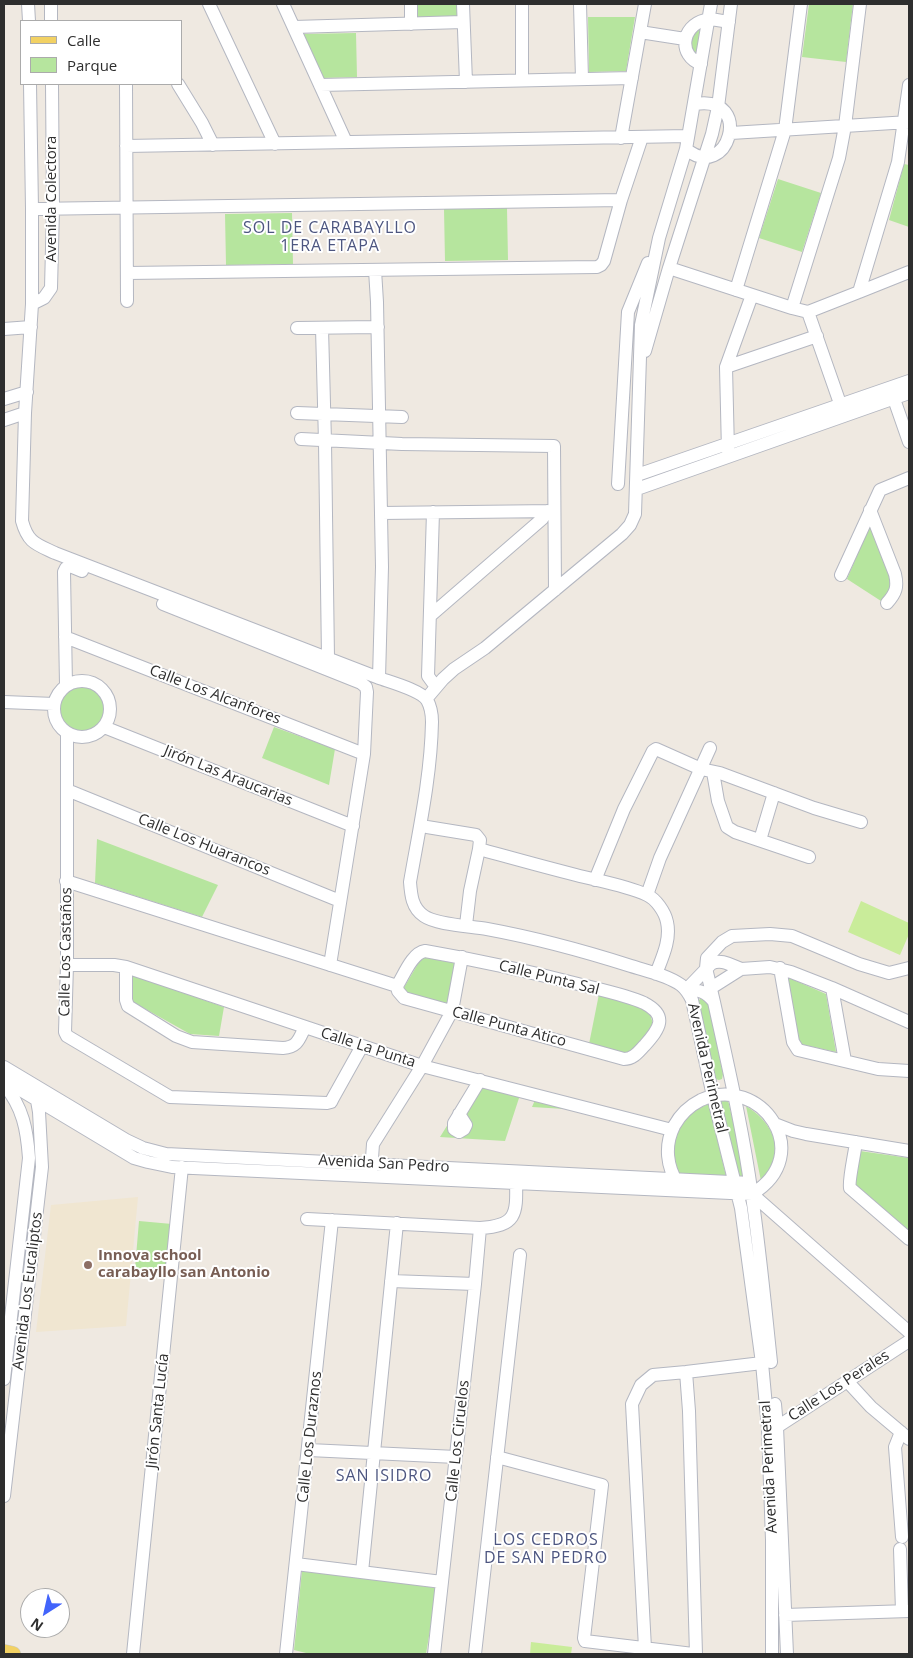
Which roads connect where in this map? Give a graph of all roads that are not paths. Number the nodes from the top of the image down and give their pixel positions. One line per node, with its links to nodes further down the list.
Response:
1 (28, 4): 14 (street)
2 (51, 4): 15 (street)
3 (209, 4): 43 (street)
4 (283, 4): 19 (street)
5 (411, 4): 18 (street)
6 (463, 4): 16 (street)
7 (522, 4): 25 (street)
8 (580, 4): 24 (street)
9 (645, 4): 20 (street)
10 (731, 4): 17 (street)
11 (801, 4): 37 (street)
12 (860, 4): 36 (street)
13 (710, 9): 17 (street); 21 (street); 22 (street)
14 (29, 20)
15 (51, 20)
16 (463, 22): 18 (street); 26 (street)
17 (729, 22): 34 (street)
18 (411, 24): 19 (street)
19 (294, 27): 31 (street)
20 (640, 32): 21 (street); 23 (street)
21 (685, 39): 22 (street)
22 (701, 64): 33 (street)
23 (632, 78): 24 (street); 41 (street)
24 (582, 79): 25 (street)
25 (522, 80): 26 (street)
26 (466, 82): 31 (street)
27 (30, 85): 51 (street, Avenida Colectora)
28 (52, 85): 50 (street, Avenida Colectora)
29 (126, 85): 45 (street)
30 (179, 85): 44 (street)
31 (320, 85): 42 (street)
32 (909, 86): 35 (street)
33 (694, 104): 34 (street); 39 (street)
34 (718, 107): 38 (street); 47 (street)
35 (907, 122): 36 (street); 58 (street)
36 (845, 126): 37 (street); 62 (street)
37 (785, 130): 38 (street); 57 (street)
38 (731, 133): 47 (street)
39 (688, 136): 40 (street); 46 (street)
40 (642, 137): 41 (street); 48 (street)
41 (621, 138): 42 (street)
42 (346, 142): 43 (street)
43 (275, 144): 44 (street)
44 (213, 145): 45 (street)
45 (126, 146): 49 (street)
46 (686, 149): 47 (street); 52 (street)
47 (705, 156): 53 (street)
48 (621, 200): 49 (street); 54 (street)
49 (127, 208): 50 (street); 56 (street)
50 (54, 209): 51 (street); 61 (street, Avenida Colectora)
51 (32, 210): 61 (street, Avenida Colectora)
52 (659, 238): 70 (street); 91 (street)
53 (670, 268): 57 (street); 70 (street)
54 (375, 270): 56 (street); 67 (street)
55 (909, 272): 58 (street)
56 (127, 273): 60 (street)
57 (736, 290): 59 (street)
58 (859, 292): 63 (street)
59 (752, 295): 62 (street); 71 (street)
60 (128, 302)
61 (32, 304): 64 (street, Avenida Colectora)
62 (792, 308): 63 (street)
63 (808, 312): 69 (street)
64 (31, 327): 68 (street); 73 (street, Avenida Colectora)
65 (298, 328): 66 (street)
66 (322, 328): 67 (street); 80 (street)
67 (378, 328): 81 (street)
68 (4, 329)
69 (817, 336): 71 (street); 77 (street)
70 (641, 366): 89 (street)
71 (726, 368): 88 (street)
72 (909, 381): 77 (street)
73 (26, 392): 75 (street); 78 (street, Avenida Colectora)
74 (909, 393): 76 (street)
75 (4, 398)
76 (894, 399): 77 (street); 86 (street)
77 (843, 411): 88 (street)
78 (25, 413): 83 (street); 102 (street, Avenida Colectora)
79 (297, 413): 80 (street)
80 (324, 414): 81 (street); 85 (street)
81 (379, 416): 82 (street); 87 (street)
82 (402, 417)
83 (4, 420)
84 (301, 439): 85 (street)
85 (325, 440): 87 (street); 102 (street)
86 (909, 442)
87 (380, 443): 94 (street); 95 (street)
88 (728, 450): 89 (street); 92 (street)
89 (638, 476): 92 (street)
90 (909, 478): 93 (street)
91 (618, 484)
92 (637, 489): 98 (street)
93 (870, 510): 97 (street); 99 (street)
94 (551, 511): 96 (street); 98 (street); 100 (street)
95 (381, 512): 96 (street); 103 (street)
96 (433, 512): 100 (street)
97 (842, 574)
98 (555, 590): 105 (street)
99 (887, 603)
100 (430, 616): 105 (street)
101 (65, 637): 104 (street); 112 (street, Calle Los Alcanfores); 112 (street)
102 (328, 658): 103 (street, Avenida Colectora)
103 (379, 678): 106 (street, Avenida Colectora)
104 (66, 685): 108 (street); 109 (street)
105 (436, 687): 106 (street)
106 (426, 699): 126 (street)
107 (4, 702): 108 (street)
108 (54, 704): 110 (street)
109 (104, 727): 110 (street); 117 (street, Jirón Las Araucarias)
110 (67, 733): 114 (street, Calle Los Castaños)
111 (710, 748): 113 (street)
112 (364, 754): 117 (street)
113 (707, 770): 115 (street); 119 (street); 122 (street); 124 (street)
114 (67, 790): 123 (street, Calle Los Castaños); 125 (street, Calle Los Huarancos)
115 (774, 793): 116 (street); 119 (street)
116 (861, 822)
117 (352, 826): 125 (street)
118 (427, 827): 120 (street)
119 (760, 840): 121 (street)
120 (480, 849): 122 (street); 126 (street)
121 (808, 857)
122 (595, 880): 124 (street)
123 (66, 881): 128 (street); 129 (street, Calle Los Castaños)
124 (647, 895): 135 (street)
125 (340, 901): 128 (street)
126 (466, 925): 135 (street)
127 (462, 957): 136 (street, Calle Punta Sal); 141 (street); 145 (street, Calle Punta Sal)
128 (330, 965): 136 (street)
129 (66, 966): 130 (street, Calle La Punta); 144 (street, Calle Los Castaños)
130 (126, 967): 143 (street, Calle La Punta); 143 (street)
131 (706, 968): 133 (street); 134 (street); 137 (street); 139 (street)
132 (780, 968): 134 (street); 138 (street); 146 (street)
133 (909, 968)
134 (741, 969): 137 (street)
135 (656, 974): 139 (street)
136 (398, 986): 141 (street, Calle Punta Atico)
137 (711, 988): 140 (street)
138 (832, 988): 142 (street); 146 (street)
139 (686, 990): 140 (street, Avenida Perimetral); 154 (street, Avenida Perimetral)
140 (714, 1002): 155 (street, Avenida Perimetral)
141 (452, 1012): 145 (street, Calle Punta Atico); 147 (street)
142 (909, 1022)
143 (305, 1027): 144 (street, Calle La Punta)
144 (362, 1046): 147 (street, Calle La Punta)
145 (627, 1059)
146 (844, 1061): 149 (street)
147 (422, 1066): 151 (street, Calle La Punta); 167 (street)
148 (4, 1067): 153 (street, Avenida San Pedro)
149 (909, 1071)
150 (4, 1080): 156 (street, Avenida San Pedro)
151 (480, 1080): 157 (street); 159 (street, Calle La Punta)
152 (4, 1085): 183 (street, Avenida Los Eucaliptos)
153 (34, 1085): 156 (street, Avenida Los Eucaliptos); 163 (street, Avenida San Pedro)
154 (713, 1096): 155 (street); 159 (street); 170 (street, Avenida Perimetral)
155 (735, 1096): 158 (street); 171 (street, Avenida Perimetral)
156 (37, 1100): 163 (street, Avenida San Pedro); 196 (street, Avenida Los Eucaliptos)
157 (460, 1114)
158 (775, 1124): 160 (street); 164 (street)
159 (672, 1130): 168 (street)
160 (806, 1134): 161 (street); 164 (street)
161 (856, 1142): 162 (street); 179 (street)
162 (909, 1151)
163 (137, 1152): 165 (street, Avenida San Pedro)
164 (782, 1153): 171 (street)
165 (164, 1159): 166 (street, Avenida San Pedro); 167 (street, Avenida San Pedro)
166 (182, 1167): 167 (street, Avenida San Pedro); 205 (street, Jirón Santa Lucía)
167 (371, 1170): 168 (street, Avenida San Pedro); 169 (street, Avenida San Pedro)
168 (675, 1179): 170 (street, Avenida San Pedro); 172 (street)
169 (516, 1182): 172 (street, Avenida San Pedro); 177 (street)
170 (736, 1188): 171 (street, Avenida San Pedro); 172 (street, Avenida San Pedro); 186 (street, Avenida Perimetral)
171 (751, 1188): 175 (street); 178 (street, Avenida Perimetral)
172 (682, 1190)
173 (308, 1218): 174 (street)
174 (332, 1220): 176 (street); 192 (street, Calle Los Duraznos)
175 (784, 1222): 178 (street); 184 (street)
176 (397, 1223): 177 (street); 181 (street)
177 (480, 1228): 182 (street, Calle Los Ciruelos)
178 (758, 1235): 190 (street, Avenida Perimetral)
179 (909, 1239)
180 (520, 1255): 195 (street)
181 (391, 1281): 182 (street); 193 (street)
182 (475, 1284): 194 (street, Calle Los Ciruelos)
183 (7, 1322): 188 (street, Avenida Los Eucaliptos)
184 (909, 1332)
185 (909, 1341): 189 (street, Calle Los Perales)
186 (762, 1363): 187 (street); 190 (street, Avenida Perimetral)
187 (686, 1372): 202 (street); 209 (street)
188 (4, 1379)
189 (847, 1381): 190 (street, Calle Los Perales); 191 (street)
190 (773, 1427): 201 (street, Avenida Perimetral); 210 (street, Avenida Perimetral)
191 (905, 1436): 200 (street)
192 (309, 1450): 193 (street); 197 (street, Calle Los Duraznos)
193 (374, 1453): 194 (street); 198 (street)
194 (456, 1457): 199 (street, Calle Los Ciruelos)
195 (497, 1457): 202 (street); 208 (street)
196 (4, 1496)
197 (296, 1564): 198 (street); 206 (street, Calle Los Duraznos)
198 (362, 1572): 199 (street)
199 (442, 1582): 207 (street, Calle Los Ciruelos)
200 (906, 1611): 201 (street)
201 (785, 1615): 211 (street, Avenida Perimetral)
202 (645, 1648): 209 (street)
203 (4, 1652): 204 (main road)
204 (13, 1654)
205 (133, 1654)
206 (288, 1654)
207 (434, 1654)
208 (475, 1654)
209 (694, 1654)
210 (772, 1654)
211 (787, 1654)

